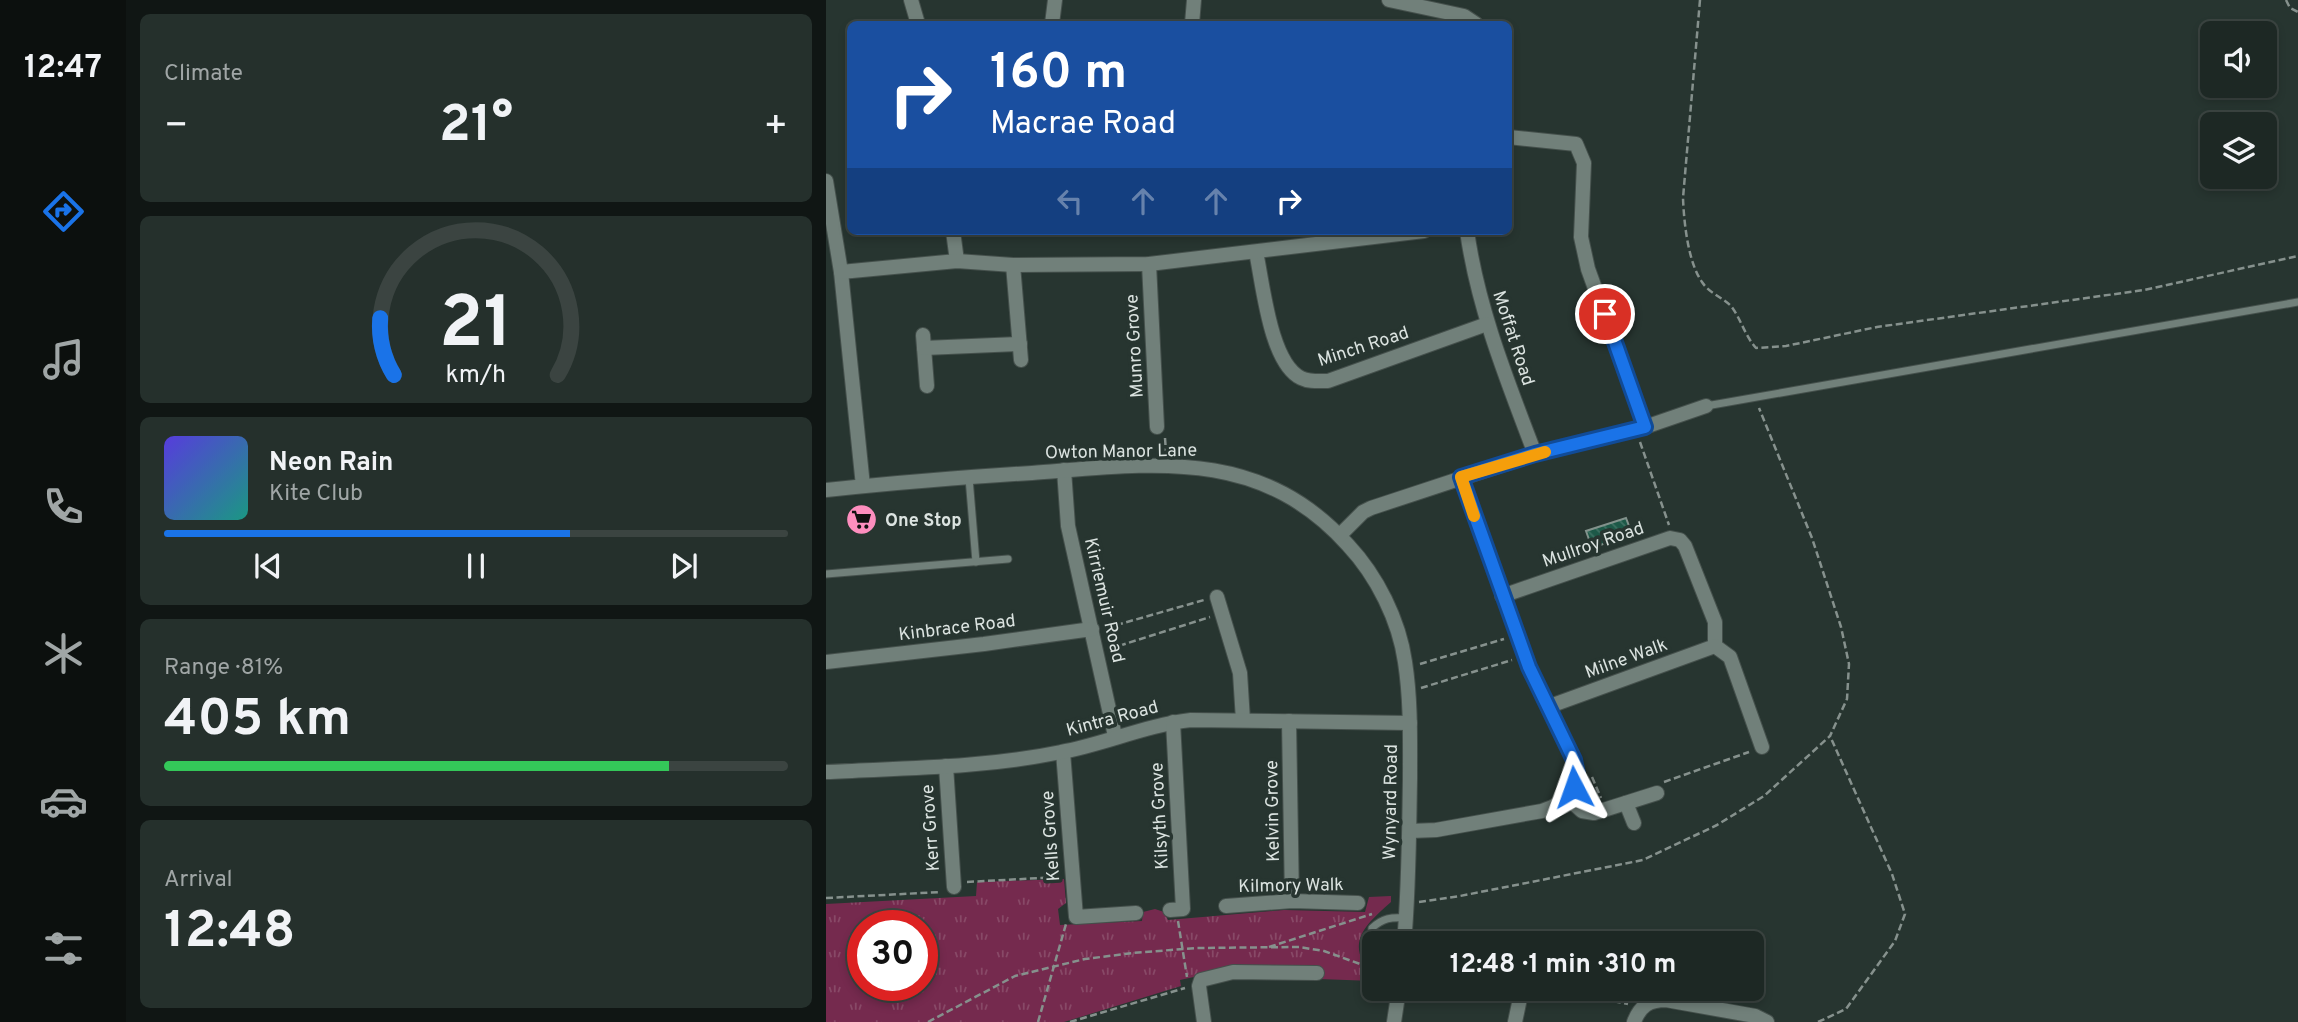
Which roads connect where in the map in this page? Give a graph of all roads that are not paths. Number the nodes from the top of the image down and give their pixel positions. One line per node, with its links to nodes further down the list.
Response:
1 (911, 0): 5 (street)
2 (1055, 0): 6 (street)
3 (1194, 0): 7 (street)
4 (1389, 0): 8 (street)
5 (917, 21)
6 (1052, 21)
7 (1192, 21)
8 (1472, 21)
9 (1512, 137): 26 (street)
10 (826, 181): 18 (street)
11 (954, 235): 15 (street)
12 (1468, 235): 20 (street, Moffat Road)
13 (1353, 236): 14 (street)
14 (1256, 253): 16 (street); 20 (street, Minch Road)
15 (957, 261): 17 (street); 18 (street)
16 (1149, 264): 17 (street); 25 (street, Munro Grove)
17 (1013, 265): 21 (street)
18 (841, 272): 31 (street)
19 (2298, 302): 24 (lane)
20 (1487, 324): 27 (street, Moffat Road)
21 (1020, 344): 22 (street); 23 (street)
22 (1021, 360)
23 (927, 386)
24 (1706, 406): 26 (street)
25 (1157, 427)
26 (1641, 428): 27 (street)
27 (1535, 454): 30 (street)
28 (1064, 470): 29 (street, Owton Manor Lane); 33 (street, Owton Manor Lane); 39 (street, Kirriemuir Road)
29 (969, 477): 31 (street, Owton Manor Lane); 35 (lane)
30 (1461, 477): 33 (street); 37 (street)
31 (863, 486): 32 (street, Owton Manor Lane)
32 (826, 490)
33 (1340, 535): 42 (street, Owton Manor Lane)
34 (1008, 559): 35 (lane)
35 (976, 562): 36 (lane)
36 (826, 574)
37 (1502, 596): 40 (street, Mullroy Road); 43 (street)
38 (1217, 597): 44 (street)
39 (1092, 631): 41 (street, Kinbrace Road); 48 (street, Kirriemuir Road)
40 (1715, 646): 43 (street, Milne Walk); 49 (street)
41 (826, 662)
42 (1412, 663): 47 (street, Wynyard Road)
43 (1550, 706): 54 (street)
44 (1243, 720): 45 (street, Kintra Road); 46 (street, Kintra Road)
45 (1289, 720): 47 (street, Kintra Road); 59 (street, Kelvin Grove)
46 (1173, 722): 48 (street, Kintra Road); 62 (street, Kilsyth Grove)
47 (1410, 723): 57 (street, Wynyard Road)
48 (1115, 736): 50 (street, Kintra Road)
49 (1762, 746)
50 (1063, 752): 51 (street, Kintra Road); 64 (street, Kells Grove)
51 (946, 766): 52 (street, Kintra Road); 58 (street, Kerr Grove)
52 (826, 772)
53 (1656, 789): 55 (street)
54 (1566, 797): 55 (street); 57 (street)
55 (1626, 803): 56 (street)
56 (1634, 824)
57 (1409, 831): 63 (street, Wynyard Road)
58 (954, 885)
59 (1292, 901): 60 (street, Kilmory Walk); 61 (street, Kilmory Walk)
60 (1358, 903)
61 (1226, 906)
62 (1181, 909)
63 (1406, 911): 65 (lane); 66 (street, Wynyard Road)
64 (1136, 913)
65 (1372, 931)
66 (1405, 931)
67 (1317, 973): 71 (street)
68 (1397, 1001): 72 (street)
69 (1520, 1001): 73 (street)
70 (1635, 1018): 74 (street)
71 (1204, 1022)
72 (1394, 1022)
73 (1516, 1022)
74 (1767, 1022)

